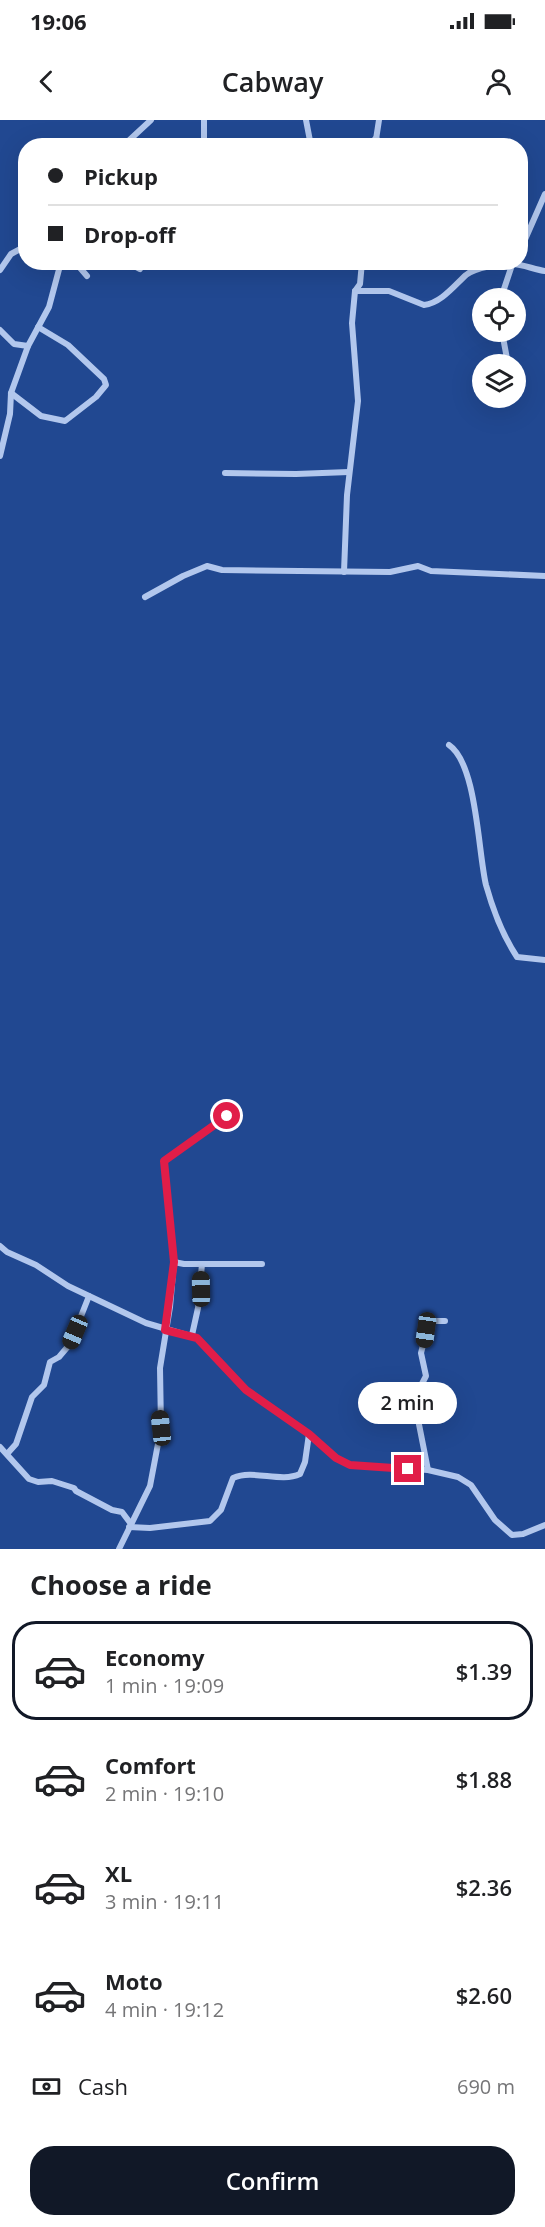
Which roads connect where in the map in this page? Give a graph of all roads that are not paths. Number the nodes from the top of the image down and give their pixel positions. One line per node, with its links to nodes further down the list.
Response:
1 (151, 120): 5 (street)
2 (204, 120): 6 (street)
3 (306, 120): 7 (street)
4 (379, 120): 8 (street)
5 (132, 138)
6 (204, 138)
7 (309, 138)
8 (376, 138)
9 (545, 194): 10 (street)
10 (528, 233)
11 (18, 250): 13 (street)
12 (528, 267): 19 (street)
13 (0, 270)
14 (59, 270): 23 (street)
15 (82, 270): 20 (street)
16 (361, 270): 22 (street)
17 (480, 270): 22 (street)
18 (511, 270): 21 (street)
19 (545, 271)
20 (87, 276)
21 (504, 288)
22 (355, 291): 29 (street)
23 (38, 327): 25 (street); 26 (street)
24 (0, 330): 25 (street)
25 (28, 346): 26 (street)
26 (11, 393): 27 (street)
27 (0, 456)
28 (225, 472): 29 (street)
29 (349, 472): 30 (street)
30 (344, 572): 31 (street); 32 (street)
31 (545, 576)
32 (146, 597)
33 (449, 745): 34 (street)
34 (545, 960)
35 (227, 1116): 37 (street)
36 (0, 1246): 40 (street)
37 (174, 1262): 38 (street); 42 (street)
38 (202, 1264): 39 (street); 43 (street)
39 (262, 1264)
40 (89, 1296): 42 (street); 46 (street)
41 (445, 1320): 47 (street)
42 (165, 1330): 43 (street); 49 (street)
43 (192, 1335): 44 (street)
44 (309, 1434): 47 (street); 49 (street)
45 (0, 1447): 46 (street)
46 (7, 1454): 49 (street)
47 (428, 1470): 48 (street)
48 (545, 1525)
49 (130, 1526): 50 (street)
50 (119, 1549)

